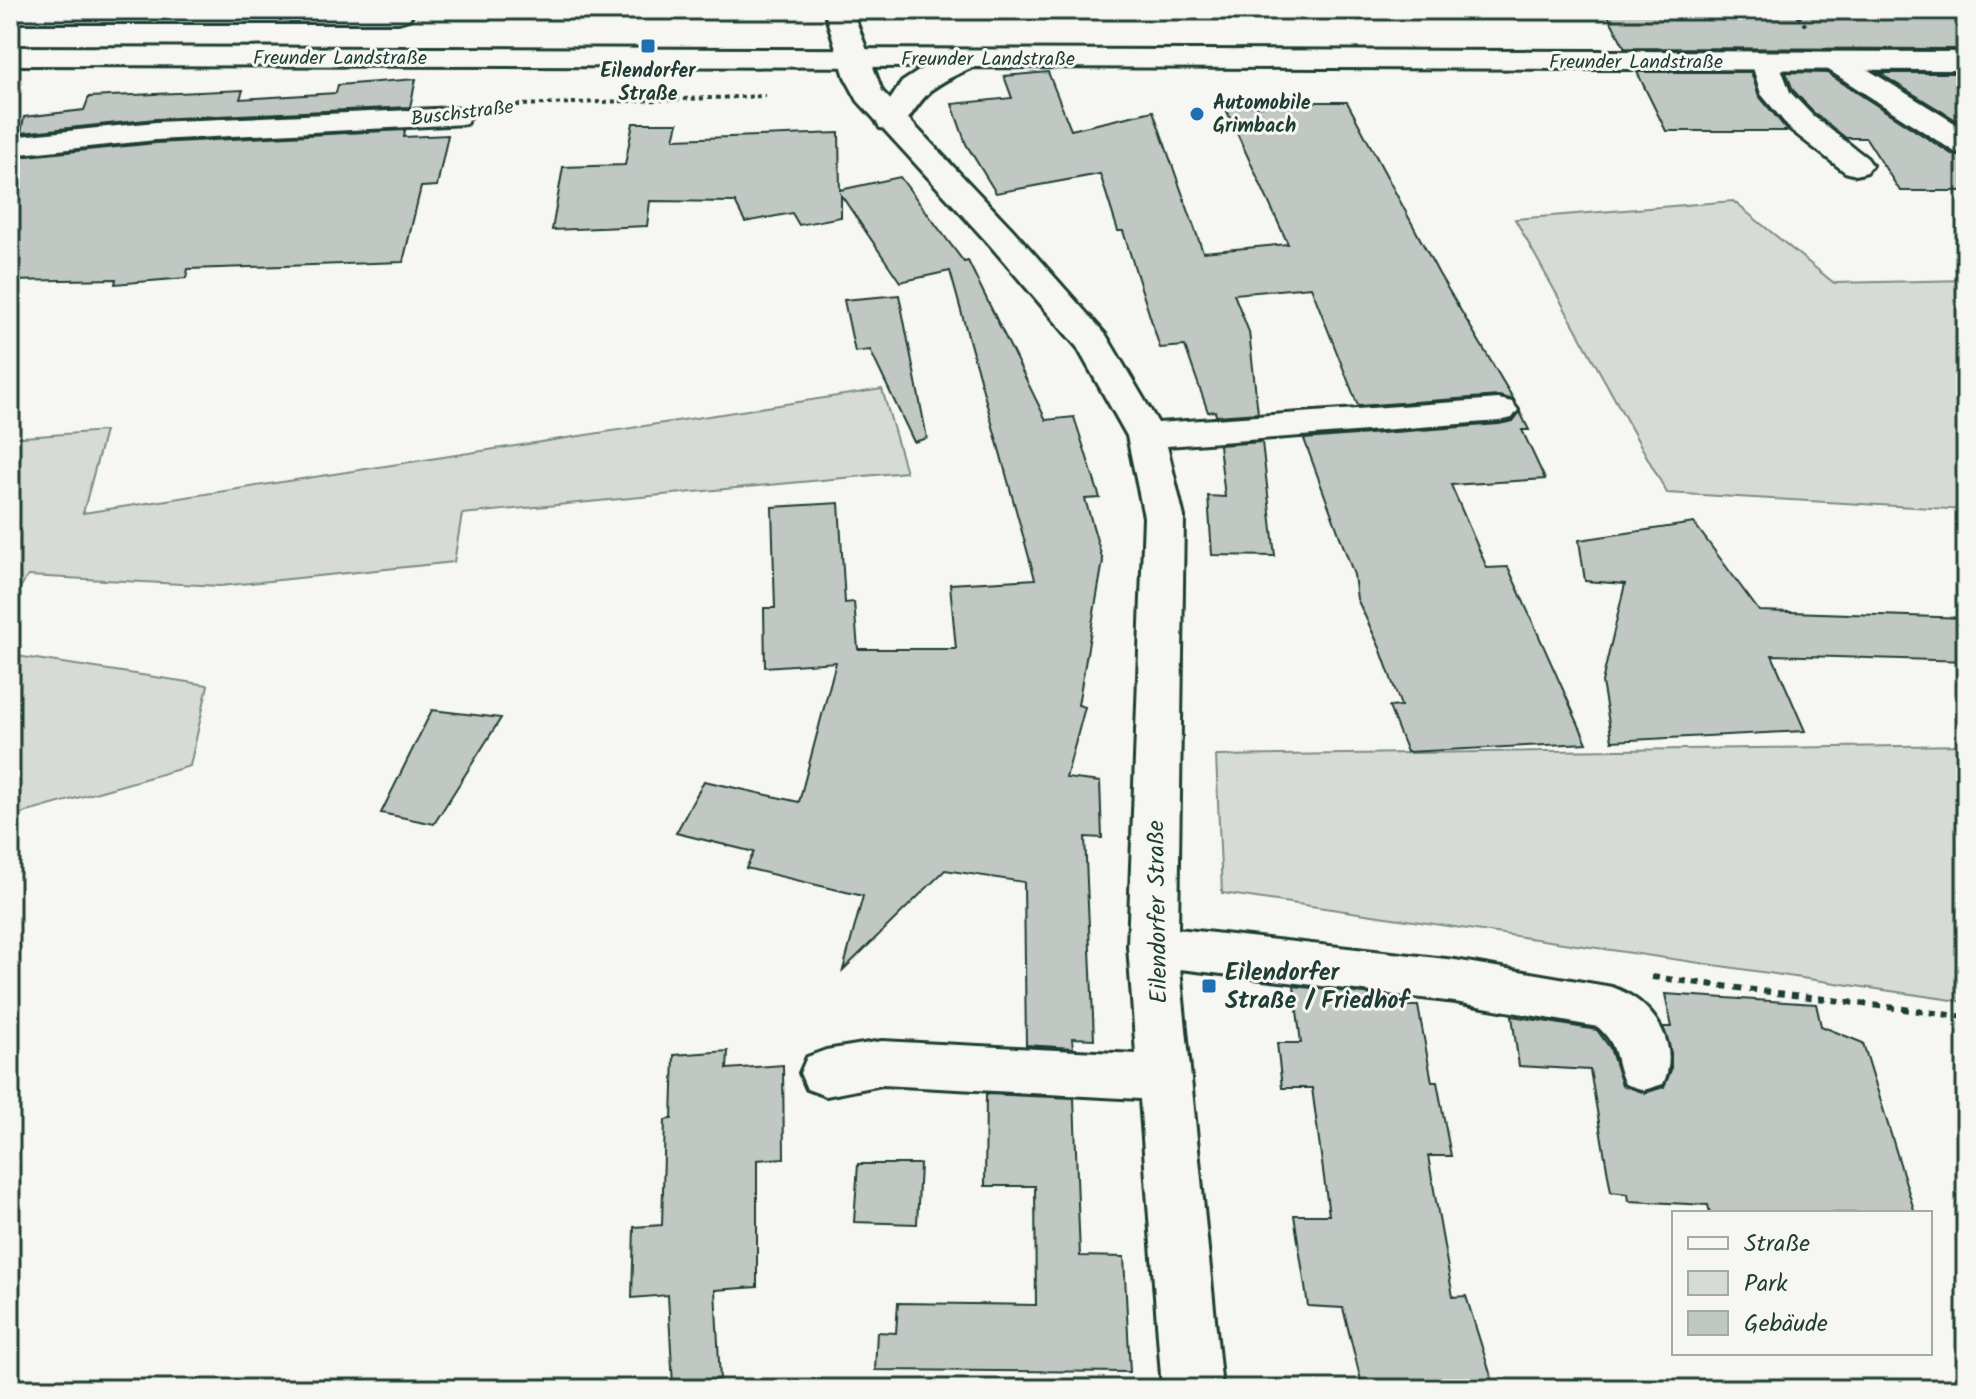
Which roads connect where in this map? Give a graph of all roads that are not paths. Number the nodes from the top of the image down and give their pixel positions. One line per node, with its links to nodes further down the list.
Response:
1 (838, 10): 7 (street, Eilendorfer Straße)
2 (158, 12): 3 (street); 4 (street); 6 (street)
3 (10, 13)
4 (399, 13)
5 (10, 56): 6 (street, Freunder Landstraße)
6 (124, 56): 7 (street, Freunder Landstraße)
7 (854, 58): 8 (street, Freunder Landstraße); 13 (street, Eilendorfer Straße)
8 (971, 58): 9 (street, Freunder Landstraße); 13 (street)
9 (1766, 61): 10 (street, Freunder Landstraße); 16 (street)
10 (1834, 61): 11 (street, Freunder Landstraße); 14 (street)
11 (1966, 61)
12 (455, 117): 15 (street, Buschstraße)
13 (891, 121): 18 (street, Eilendorfer Straße)
14 (1966, 145)
15 (10, 146)
16 (1856, 165)
17 (1499, 410): 18 (street)
18 (1146, 436): 19 (street, Eilendorfer Straße)
19 (1153, 946): 20 (street); 22 (street, Eilendorfer Straße)
20 (1644, 1068)
21 (826, 1073): 22 (street)
22 (1164, 1078): 23 (street, Eilendorfer Straße)
23 (1192, 1389)

